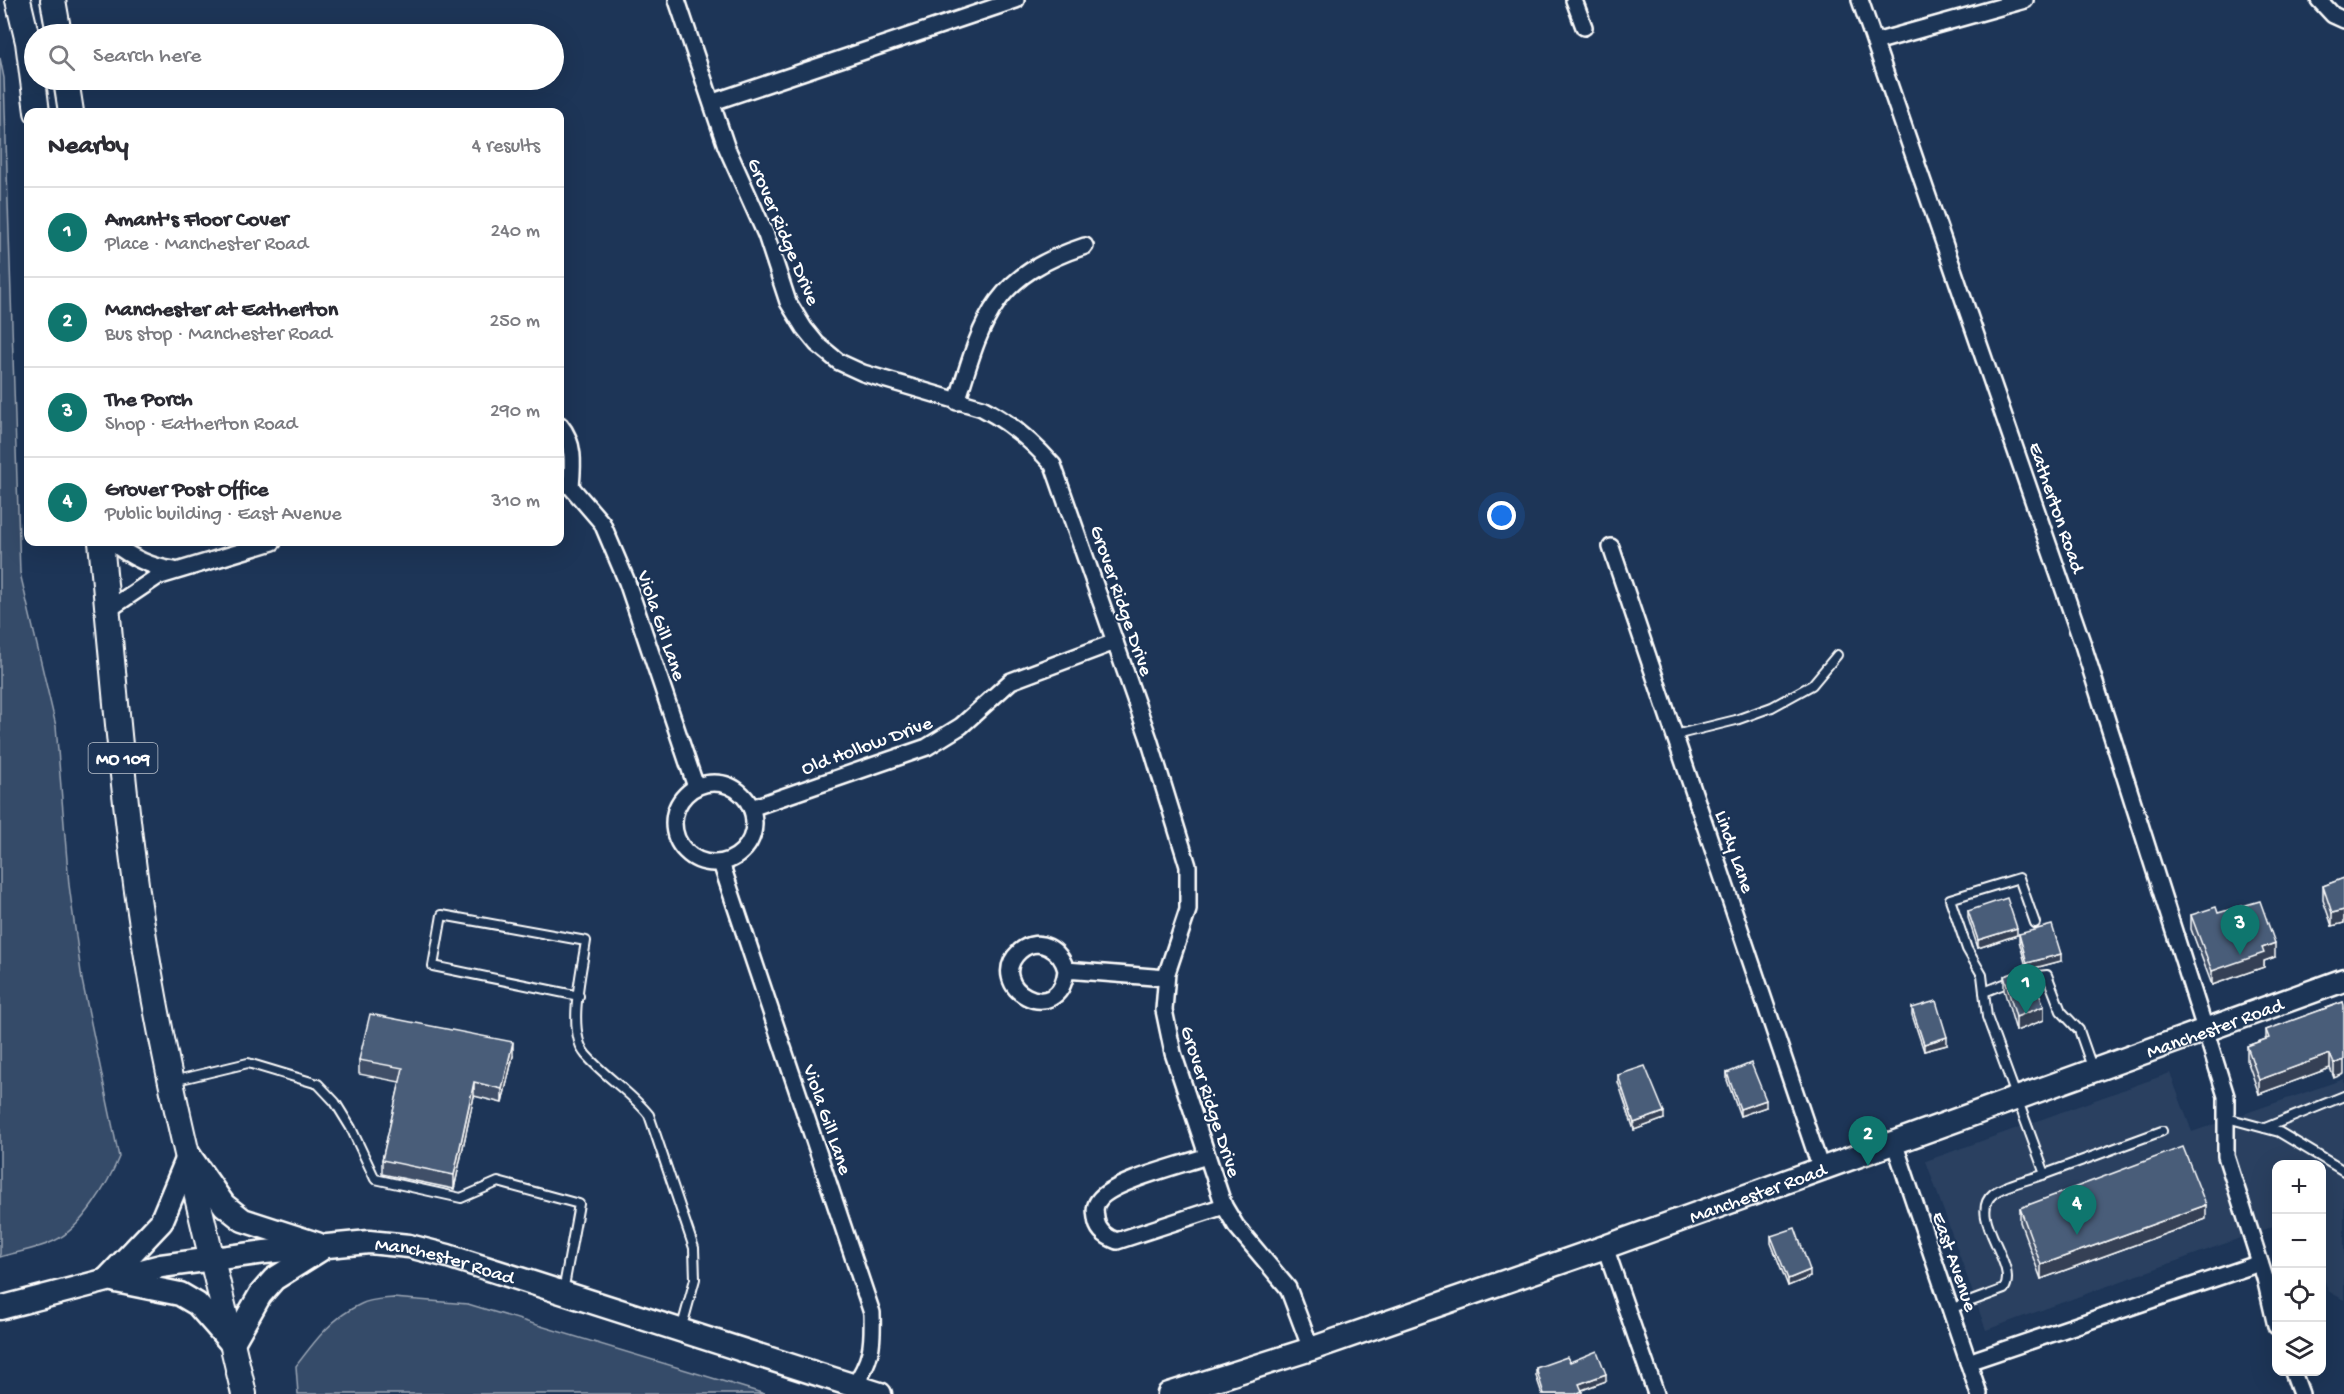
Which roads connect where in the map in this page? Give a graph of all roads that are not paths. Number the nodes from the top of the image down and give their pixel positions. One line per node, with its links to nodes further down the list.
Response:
1 (18, 0): 11 (main road)
2 (53, 0): 10 (main road)
3 (677, 0): 16 (street, Grover Ridge Drive)
4 (1016, 0): 16 (street)
5 (1574, 0): 12 (street)
6 (1860, 0): 13 (street, Eatherton Road)
7 (2025, 0): 13 (street)
8 (2319, 0): 9 (street)
9 (2344, 20)
10 (57, 24)
11 (24, 25)
12 (1584, 27)
13 (1875, 42): 41 (street, Eatherton Road)
14 (34, 90): 17 (main road)
15 (68, 90): 18 (main road)
16 (713, 102): 20 (street, Grover Ridge Drive)
17 (36, 108)
18 (70, 108)
19 (1085, 246): 20 (street)
20 (957, 402): 29 (street, Grover Ridge Drive)
21 (564, 430): 22 (street, Viola Gill Lane)
22 (565, 485): 32 (street, Viola Gill Lane)
23 (101, 546): 28 (main road, MO 109)
24 (117, 546): 27 (street)
25 (260, 546): 27 (street)
26 (1611, 547): 31 (street, Lindy Lane)
27 (174, 570): 28 (street)
28 (108, 610): 43 (main road, MO 109)
29 (1115, 642): 33 (street, Old Hollow Drive); 37 (street, Grover Ridge Drive)
30 (1837, 655): 31 (lane)
31 (1675, 735): 52 (street, Lindy Lane)
32 (696, 787): 33 (street); 34 (street)
33 (751, 807): 34 (street)
34 (721, 863): 70 (street, Viola Gill Lane)
35 (2035, 923): 39 (lane)
36 (1066, 970): 37 (street)
37 (1166, 978): 51 (street, Grover Ridge Drive)
38 (2344, 980): 41 (street, Manchester Road)
39 (1984, 992): 42 (lane); 45 (lane)
40 (579, 996): 40 (lane); 65 (lane)
41 (2206, 1032): 42 (street, Manchester Road); 46 (street, Eatherton Road)
42 (2094, 1071): 45 (street, Manchester Road)
43 (172, 1082): 50 (main road, MO 109); 61 (lane)
44 (2344, 1096): 47 (lane)
45 (2018, 1098): 49 (street, Manchester Road); 54 (lane)
46 (2227, 1118): 47 (lane); 59 (street, Eatherton Road)
47 (2265, 1128): 53 (lane)
48 (2162, 1131): 54 (lane)
49 (1894, 1142): 52 (street, Manchester Road); 63 (street, East Avenue)
50 (189, 1155): 56 (street); 58 (main road, MO 109); 60 (street)
51 (1207, 1156): 55 (street, Grover Ridge Drive); 55 (street)
52 (1821, 1169): 57 (street, Manchester Road)
53 (2344, 1171)
54 (2045, 1174): 63 (lane)
55 (1224, 1206): 67 (street, Grover Ridge Drive)
56 (327, 1247): 58 (street, Manchester Road); 61 (street, Manchester Road); 66 (street)
57 (1605, 1247): 67 (street, Manchester Road); 74 (street)
58 (211, 1259): 60 (street, Manchester Road); 66 (main road, MO 109)
59 (2260, 1263): 64 (street, Eatherton Road); 68 (street)
60 (107, 1279): 62 (street, Manchester Road); 66 (street)
61 (563, 1293): 65 (street, Manchester Road)
62 (0, 1308)
63 (1950, 1309): 68 (street, East Avenue)
64 (2276, 1322)
65 (681, 1331): 70 (street, Manchester Road)
66 (232, 1344): 71 (main road, MO 109)
67 (1311, 1348): 73 (street, Manchester Road)
68 (1968, 1362): 75 (street, East Avenue)
69 (2295, 1376): 76 (street)
70 (853, 1387): 72 (street, Manchester Road)
71 (244, 1394)
72 (880, 1394)
73 (1169, 1394)
74 (1656, 1394)
75 (1979, 1394)
76 (2301, 1394)

